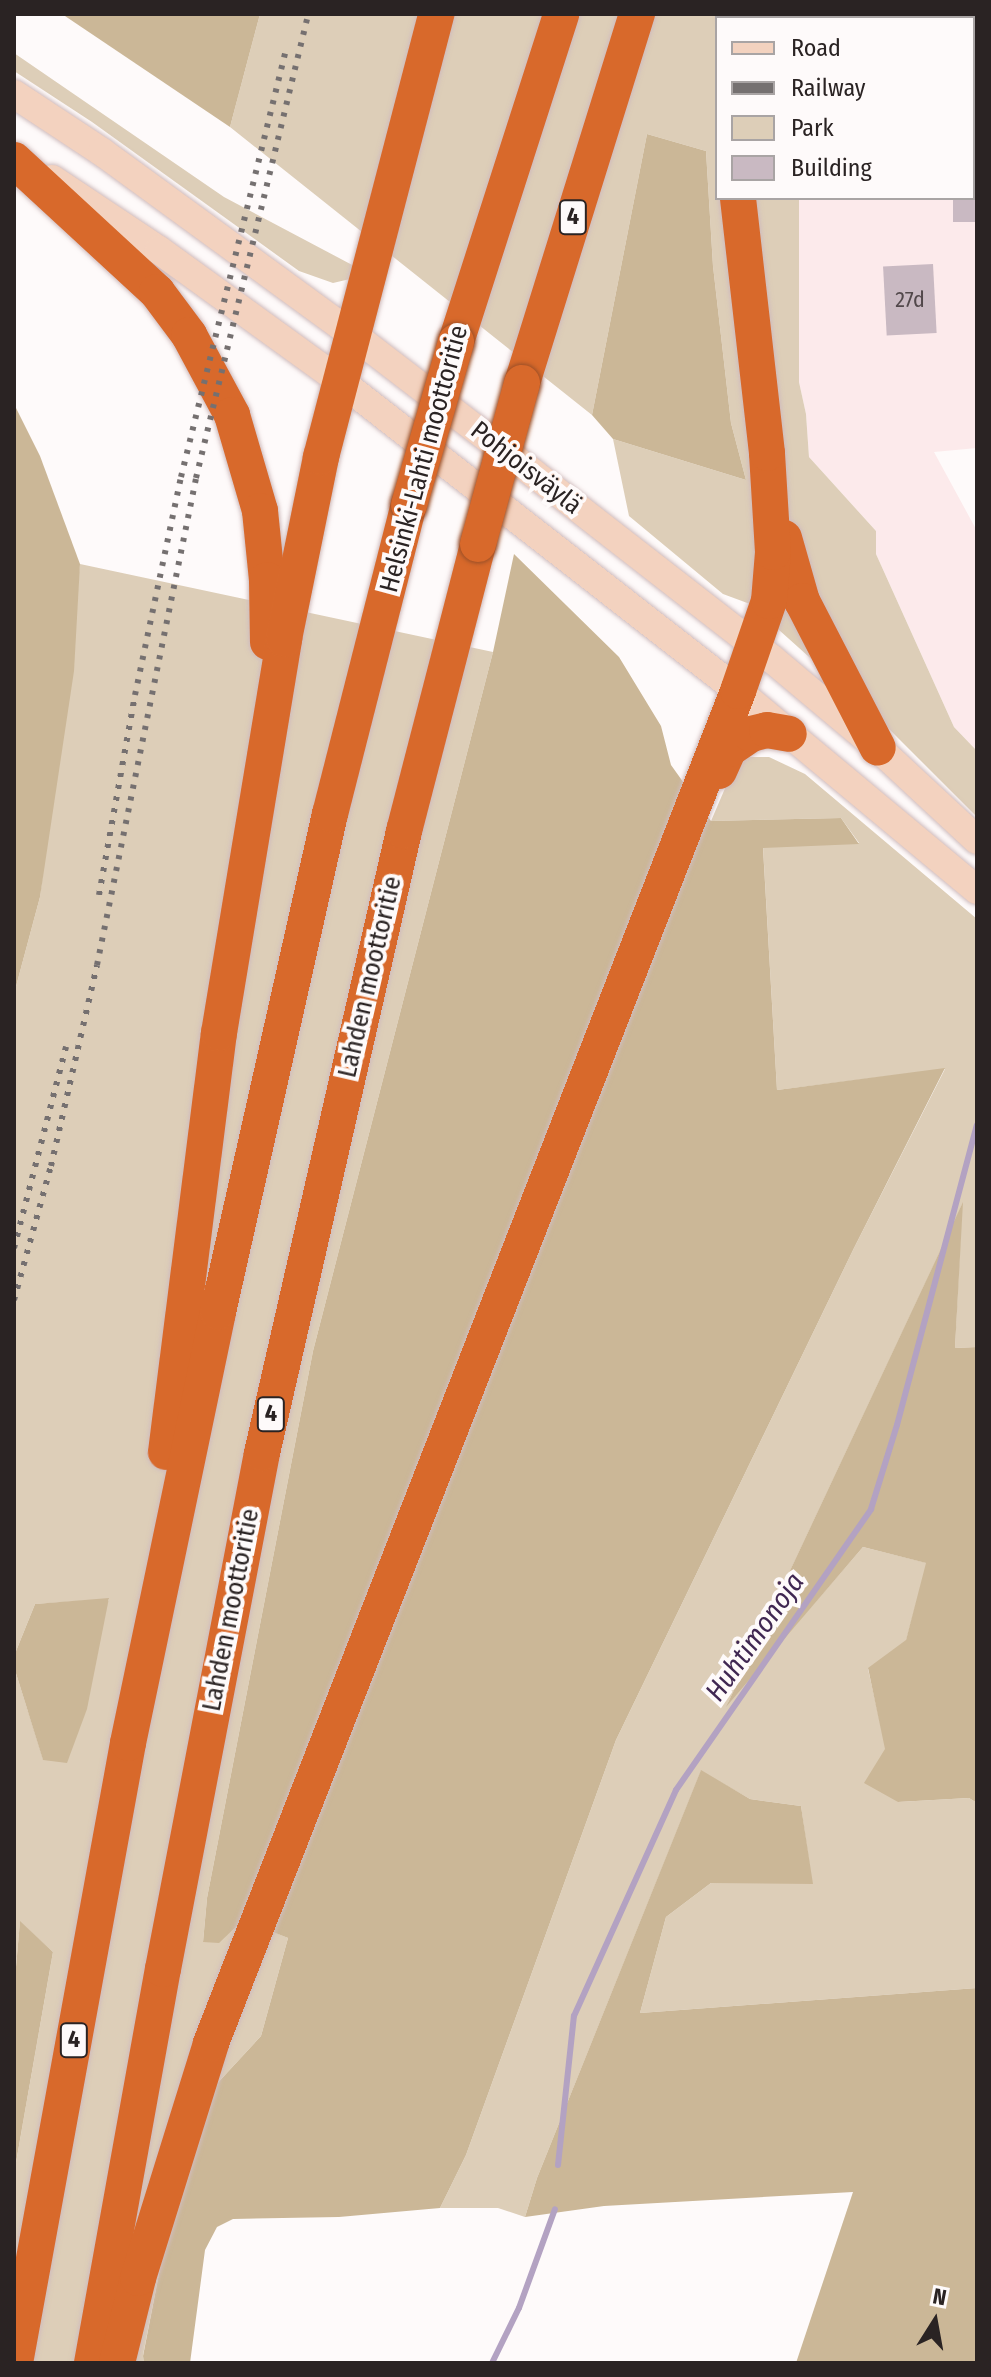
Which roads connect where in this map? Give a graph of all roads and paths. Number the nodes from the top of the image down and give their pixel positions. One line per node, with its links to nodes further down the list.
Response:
1 (436, 14): 8 (highway)
2 (561, 14): 19 (highway, Helsinki-Lahti moottoritie / 4, bridge)
3 (637, 14): 21 (highway, Lahden moottoritie / 4, bridge)
4 (14, 94): 8 (main road, Pohjoisväylä)
5 (14, 154): 9 (main road, Pohjoisväylä)
6 (14, 160): 15 (highway)
7 (738, 200): 10 (highway)
8 (352, 334): 9 (highway); 11 (main road, Pohjoisväylä)
9 (340, 381): 12 (main road, Pohjoisväylä); 15 (highway)
10 (767, 453): 11 (highway); 14 (highway)
11 (755, 646): 12 (highway); 14 (main road, Pohjoisväylä)
12 (738, 691): 13 (main road, Pohjoisväylä); 16 (highway)
13 (789, 734): 16 (highway); 18 (main road, Pohjoisväylä)
14 (878, 748): 17 (main road, Pohjoisväylä)
15 (258, 783): 19 (highway)
16 (694, 804): 22 (highway)
17 (977, 840)
18 (977, 890)
19 (128, 1743): 20 (highway, 4)
20 (15, 2363)
21 (92, 2363)
22 (117, 2363)

